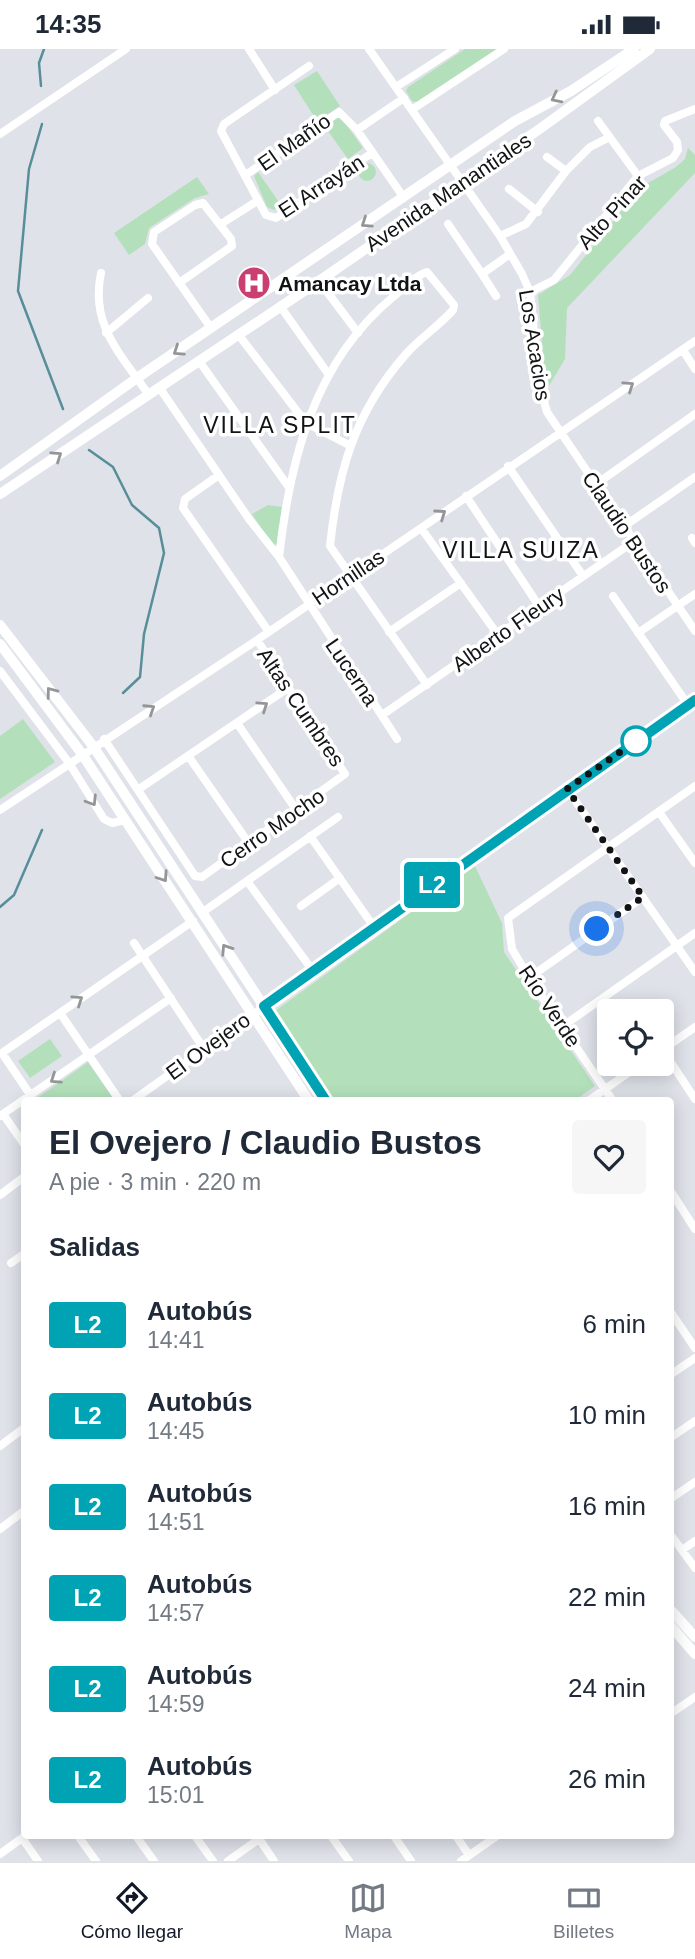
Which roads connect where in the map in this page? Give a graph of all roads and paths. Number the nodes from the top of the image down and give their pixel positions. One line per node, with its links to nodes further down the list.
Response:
1 (126, 49): 16 (street)
2 (249, 49): 10 (street)
3 (369, 49): 9 (street, Los Acacios)
4 (455, 49): 9 (street)
5 (504, 49): 12 (street)
6 (634, 49): 20 (main road, Avenida Manantiales, one-way to 20)
7 (650, 49): 24 (main road, Avenida Manantiales)
8 (309, 66): 10 (street)
9 (396, 87): 11 (street, Los Acacios)
10 (275, 90): 22 (street)
11 (404, 97): 12 (street, Los Acacios); 15 (street)
12 (412, 109): 20 (street, Los Acacios)
13 (695, 109): 23 (street, Alto Pinar)
14 (598, 121): 17 (street)
15 (357, 130): 18 (street); 22 (street, El Mañío)
16 (0, 134)
17 (608, 138): 21 (street); 23 (street)
18 (372, 153): 26 (street); 27 (street, El Arrayán)
19 (547, 157): 21 (street)
20 (449, 166): 24 (street, Los Acacios); 26 (main road, Avenida Manantiales)
21 (566, 171): 28 (street)
22 (247, 174): 27 (street)
23 (638, 176): 37 (street, Alto Pinar)
24 (462, 182): 31 (street, Los Acacios); 35 (main road, Avenida Manantiales)
25 (509, 189): 28 (street)
26 (404, 198): 41 (main road, Avenida Manantiales, one-way to 41)
27 (257, 201): 29 (street)
28 (538, 212): 31 (street)
29 (221, 224): 36 (street); 36 (street)
30 (448, 224): 34 (street)
31 (500, 236): 32 (street, Los Acacios)
32 (510, 254): 34 (street); 37 (street, Los Acacios)
33 (101, 273): 42 (street)
34 (482, 274): 38 (street)
35 (319, 281): 40 (main road, Avenida Manantiales); 43 (street)
36 (179, 283): 41 (street)
37 (530, 292): 55 (street, Los Acacios)
38 (496, 296)
39 (148, 298): 42 (street)
40 (280, 306): 44 (main road, Avenida Manantiales); 49 (street)
41 (211, 328): 50 (main road, Avenida Manantiales, one-way to 50)
42 (106, 333): 50 (street)
43 (358, 333): 49 (street); 56 (street)
44 (238, 334): 47 (main road, Avenida Manantiales); 54 (street)
45 (695, 341): 46 (street, Hornillas)
46 (682, 350): 48 (street); 55 (street, Hornillas, one-way to 46)
47 (199, 361): 51 (main road, Avenida Manantiales); 62 (street)
48 (695, 369)
49 (329, 376): 54 (street)
50 (137, 378): 52 (street); 59 (main road, Avenida Manantiales)
51 (159, 387): 52 (main road, Avenida Manantiales); 58 (street, Lucerna)
52 (148, 394): 63 (main road, Avenida Manantiales, one-way to 52)
53 (695, 414): 61 (street)
54 (306, 423): 56 (street); 62 (street)
55 (559, 433): 57 (street, Hornillas); 61 (street, Claudio Bustos)
56 (349, 445): 69 (street)
57 (509, 466): 64 (street, Hornillas); 70 (street)
58 (219, 475): 68 (street, Lucerna); 79 (street)
59 (0, 476)
60 (695, 477): 65 (street)
61 (595, 485): 65 (street, Claudio Bustos)
62 (288, 487): 68 (street)
63 (0, 494)
64 (466, 496): 66 (street, Hornillas, one-way to 64); 76 (street)
65 (623, 527): 67 (street, Claudio Bustos)
66 (421, 528): 69 (street, Hornillas); 71 (street)
67 (634, 542): 70 (street, Alberto Fleury); 75 (street, Claudio Bustos)
68 (279, 557): 74 (street, Lucerna)
69 (349, 574): 74 (street, Hornillas); 80 (street)
70 (583, 576): 76 (street, Alberto Fleury)
71 (461, 583): 80 (street); 82 (street)
72 (695, 594): 75 (street)
73 (612, 596): 81 (street)
74 (307, 605): 79 (street, Hornillas); 89 (street, Lucerna)
75 (678, 605): 78 (street, Claudio Bustos); 81 (street)
76 (539, 606): 82 (street, Alberto Fleury)
77 (0, 625): 93 (main road, one-way to 77)
78 (695, 631)
79 (269, 632): 83 (street, Hornillas)
80 (389, 632): 86 (street)
81 (638, 633): 88 (street)
82 (498, 635): 86 (street, Alberto Fleury)
83 (257, 640): 87 (street, Altas Cumbres); 91 (street, Hornillas, one-way to 83)
84 (0, 644): 94 (main road)
85 (0, 671): 96 (street)
86 (427, 685): 89 (street, Alberto Fleury)
87 (288, 688): 90 (street, one-way to 87); 97 (street, Altas Cumbres)
88 (691, 703): 100 (street, El Ovejero)
89 (382, 715): 92 (street, Lucerna)
90 (237, 723): 95 (street); 102 (street)
91 (104, 739): 93 (street, Hornillas); 99 (street)
92 (397, 739)
93 (93, 746): 94 (street, Hornillas); 114 (main road)
94 (82, 754): 96 (street, Hornillas); 105 (main road)
95 (189, 757): 99 (street); 107 (street)
96 (69, 763): 101 (street, Hornillas); 105 (street, one-way to 105)
97 (345, 774): 102 (street, Cerro Mocho)
98 (695, 786): 103 (street)
99 (139, 789): 107 (street, Cerro Mocho)
100 (567, 789): 108 (street); 116 (street, El Ovejero)
101 (0, 810)
102 (297, 811): 107 (street, Cerro Mocho)
103 (659, 812): 108 (street); 109 (street)
104 (338, 817): 106 (street)
105 (125, 820): 115 (main road, one-way to 115)
106 (310, 837): 110 (street); 111 (street)
107 (250, 845)
108 (608, 848): 112 (street); 123 (street, Río Verde)
109 (695, 863)
110 (340, 878): 113 (street); 116 (street)
111 (247, 881): 114 (street); 121 (street)
112 (643, 897): 119 (street); 123 (street)
113 (301, 906)
114 (202, 912): 125 (main road, one-way to 114)
115 (193, 921): 120 (street); 127 (main road)
116 (374, 927): 121 (street, El Ovejero)
117 (695, 933): 119 (street)
118 (134, 943): 120 (street)
119 (677, 946): 122 (street); 128 (street)
120 (142, 957): 124 (street); 126 (street, one-way to 120)
121 (313, 971): 125 (street, El Ovejero)
122 (695, 972)
123 (529, 978): 128 (street, Río Verde)
124 (171, 998): 131 (street); 132 (street)
125 (264, 1006): 127 (street, El Ovejero); 141 (main road)
126 (60, 1013): 132 (street); 136 (street)
127 (253, 1013): 131 (street, El Ovejero); 140 (main road)
128 (563, 1026): 135 (street, Río Verde)
129 (695, 1027): 130 (street)
130 (674, 1042)
131 (204, 1049): 139 (street, El Ovejero)
132 (89, 1056): 136 (street, one-way to 136); 138 (street)
133 (674, 1068): 144 (street)
134 (624, 1076): 135 (street)
135 (606, 1089): 142 (street); 143 (street, Río Verde)
136 (31, 1095): 137 (street)
137 (28, 1097)
138 (117, 1097)
139 (138, 1097)
140 (306, 1097)
141 (323, 1097)
142 (594, 1097)
143 (611, 1097)
144 (695, 1100)
145 (21, 1102): 146 (street)
146 (1, 1115): 147 (street)
147 (21, 1140)
148 (21, 1179): 149 (street)
149 (0, 1195)
150 (674, 1196): 151 (street)
151 (695, 1229)
152 (21, 1256): 153 (street)
153 (11, 1263)
154 (674, 1318): 155 (street)
155 (695, 1348)
156 (695, 1358): 157 (street)
157 (674, 1372)
158 (695, 1421): 160 (street)
159 (21, 1430): 161 (street)
160 (674, 1436)
161 (0, 1445)
162 (695, 1482): 163 (street)
163 (674, 1496)
164 (21, 1513): 165 (street)
165 (0, 1529)
166 (674, 1539): 168 (street)
167 (695, 1541): 168 (street)
168 (682, 1550): 169 (street)
169 (695, 1568)
170 (674, 1613): 172 (main road)
171 (674, 1630): 173 (main road)
172 (695, 1637)
173 (695, 1654)
174 (695, 1697): 175 (street)
175 (674, 1711)
176 (21, 1839): 187 (street)
177 (25, 1839): 189 (street)
178 (80, 1839): 190 (street)
179 (138, 1839): 191 (street)
180 (197, 1839): 192 (street)
181 (256, 1839): 193 (street)
182 (259, 1839): 194 (street)
183 (333, 1839): 195 (street)
184 (396, 1839): 196 (street)
185 (458, 1839): 188 (street)
186 (493, 1839): 188 (street)
187 (0, 1854)
188 (469, 1855): 197 (street)
189 (38, 1861)
190 (96, 1861)
191 (153, 1861)
192 (213, 1861)
193 (228, 1861)
194 (274, 1861)
195 (349, 1861)
196 (411, 1861)
197 (461, 1861)

